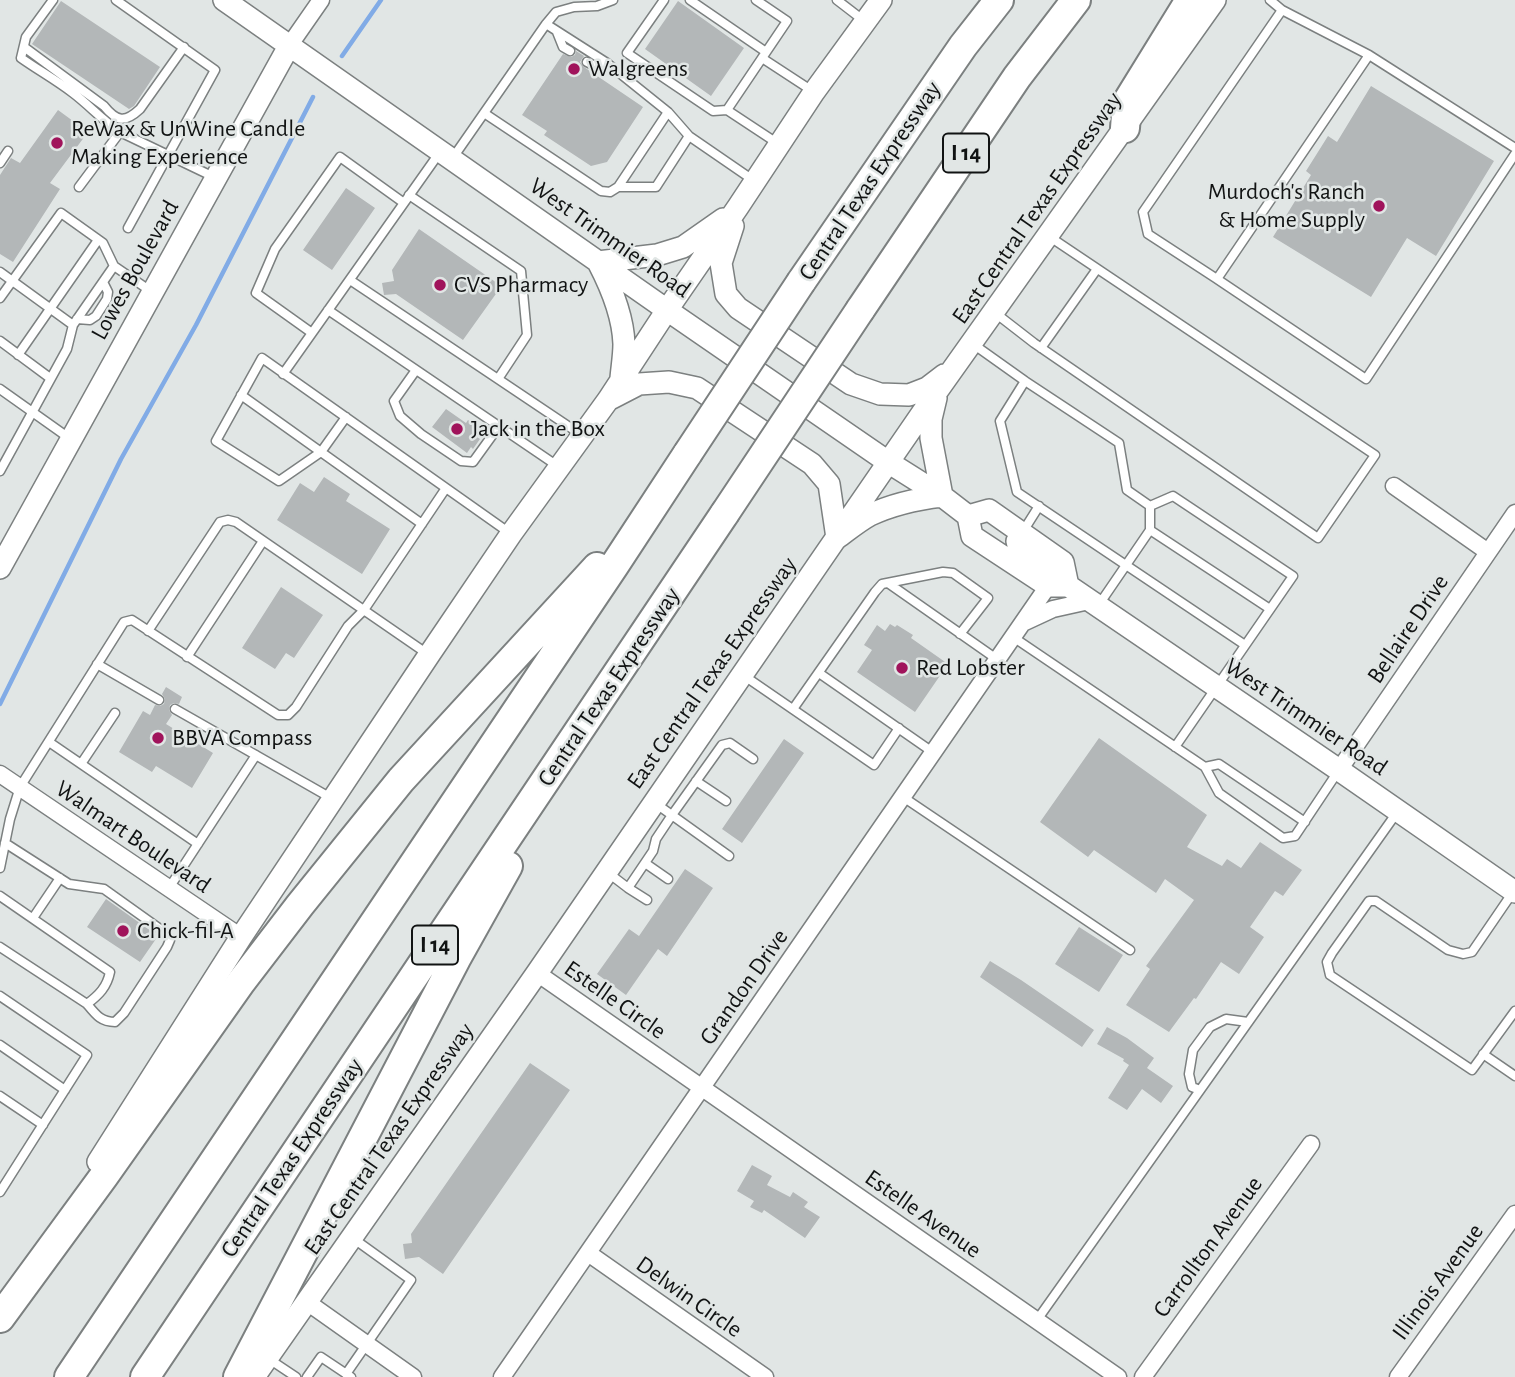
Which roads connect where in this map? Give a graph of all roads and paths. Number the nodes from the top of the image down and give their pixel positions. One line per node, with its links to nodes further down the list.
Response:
1 (53, 0): 21 (lane)
2 (116, 0): 22 (lane)
3 (224, 0): 20 (main road, West Trimmier Road)
4 (321, 0): 20 (street, Lowes Boulevard)
5 (612, 0): 18 (lane)
6 (663, 0): 29 (lane)
7 (690, 0): 24 (lane)
8 (756, 0): 24 (lane)
9 (837, 0): 17 (lane)
10 (881, 0): 17 (main road)
11 (999, 0): 97 (highway, Central Texas Expressway / I 14, bridge)
12 (1076, 0): 141 (highway, Central Texas Expressway / I 14, bridge)
13 (1190, 0): 32 (highway)
14 (1215, 0): 32 (main road, East Central Texas Expressway)
15 (1270, 0): 16 (lane)
16 (1282, 10): 25 (lane); 55 (lane)
17 (866, 21): 28 (main road)
18 (546, 24): 19 (lane); 31 (lane)
19 (557, 32): 23 (lane); 27 (lane)
20 (289, 46): 40 (main road, West Trimmier Road); 42 (main road, Lowes Boulevard)
21 (24, 47): 22 (lane); 33 (lane)
22 (184, 47): 39 (lane)
23 (570, 51)
24 (764, 55): 28 (lane); 29 (lane)
25 (1369, 55): 36 (lane); 55 (lane)
26 (587, 62): 27 (lane)
27 (607, 63): 30 (lane)
28 (814, 92): 35 (main road)
29 (727, 110): 35 (lane)
30 (668, 112): 34 (lane); 45 (lane)
31 (484, 113): 40 (lane); 45 (lane)
32 (1125, 128): 49 (main road, East Central Texas Expressway)
33 (120, 132): 39 (lane); 44 (lane)
34 (689, 136): 43 (lane); 45 (lane)
35 (780, 144): 43 (main road)
36 (1515, 148)
37 (8, 151): 41 (lane)
38 (1515, 154): 55 (lane)
39 (168, 155): 42 (lane); 48 (lane)
40 (446, 156): 46 (lane); 51 (main road, West Trimmier Road)
41 (0, 163)
42 (216, 178): 59 (main road, Lowes Boulevard)
43 (755, 182): 47 (main road)
44 (79, 187)
45 (618, 187)
46 (407, 199): 56 (lane); 66 (lane); 75 (lane)
47 (738, 207): 51 (main road); 63 (main road); 71 (main road)
48 (128, 228)
49 (1048, 236): 53 (lane); 64 (main road, East Central Texas Expressway)
50 (98, 240): 52 (lane); 57 (lane); 61 (lane)
51 (598, 262): 63 (main road, West Trimmier Road); 76 (main road)
52 (114, 266): 58 (lane); 59 (lane)
53 (1097, 269): 69 (lane); 69 (lane)
54 (0, 272): 57 (lane)
55 (1217, 279)
56 (350, 280): 62 (lane); 75 (lane)
57 (13, 281): 60 (lane); 61 (lane)
58 (103, 282): 65 (lane); 65 (lane)
59 (152, 293): 86 (main road, Lowes Boulevard)
60 (0, 299)
61 (49, 308): 65 (lane); 70 (lane)
62 (328, 310): 66 (lane); 72 (lane)
63 (667, 310): 76 (main road); 88 (main road, West Trimmier Road)
64 (994, 311): 68 (main road, East Central Texas Expressway); 69 (lane)
65 (75, 322): 74 (lane)
66 (312, 333): 73 (lane)
67 (0, 341): 70 (lane)
68 (972, 343): 71 (main road, East Central Texas Expressway); 77 (lane)
69 (1041, 348)
70 (18, 355): 74 (lane)
71 (958, 363): 79 (main road, East Central Texas Expressway)
72 (416, 370): 84 (lane); 84 (lane)
73 (283, 374): 80 (lane); 83 (lane)
74 (50, 378): 82 (lane)
75 (498, 379): 85 (lane)
76 (621, 381): 81 (main road)
77 (1026, 381): 94 (lane); 95 (lane)
78 (0, 388): 82 (lane)
79 (938, 390): 88 (main road, East Central Texas Expressway); 93 (main road)
80 (241, 395): 87 (lane); 87 (lane)
81 (608, 400): 85 (main road); 103 (main road)
82 (32, 411): 86 (lane); 90 (lane)
83 (345, 417): 87 (lane); 92 (lane)
84 (499, 426): 89 (lane)
85 (582, 436): 89 (main road)
86 (71, 439): 107 (main road, Lowes Boulevard)
87 (321, 452): 99 (lane)
88 (888, 463): 93 (main road, West Trimmier Road); 103 (main road, East Central Texas Expressway)
89 (559, 467): 102 (main road)
90 (0, 471)
91 (1394, 486): 105 (street)
92 (446, 488): 99 (lane); 102 (lane)
93 (942, 496): 98 (main road, West Trimmier Road); 103 (main road)
94 (1039, 506): 101 (lane); 106 (lane)
95 (1150, 506): 100 (lane); 111 (lane)
96 (1515, 513): 105 (street, Bellaire Drive)
97 (648, 515): 186 (highway); 191 (highway, Central Texas Expressway / I 14)
98 (968, 516): 101 (main road); 109 (main road, West Trimmier Road)
99 (422, 524): 112 (lane)
100 (1150, 530): 106 (lane); 111 (lane)
101 (1022, 533): 109 (main road)
102 (511, 534): 118 (main road)
103 (837, 538): 123 (main road, East Central Texas Expressway)
104 (263, 541): 112 (lane); 114 (lane); 119 (lane)
105 (1488, 552): 139 (street, Bellaire Drive)
106 (1125, 565): 110 (lane); 117 (lane)
107 (0, 568)
108 (888, 583): 115 (lane); 115 (lane); 122 (lane)
109 (1058, 586): 110 (main road, West Trimmier Road); 113 (street, Grandon Drive)
110 (1093, 604): 113 (street, Grandon Drive); 124 (main road, West Trimmier Road)
111 (1270, 609): 117 (lane)
112 (364, 610): 118 (lane); 119 (lane)
113 (1023, 624): 116 (street, Grandon Drive)
114 (148, 631): 119 (lane); 121 (lane)
115 (960, 634): 120 (lane)
116 (1013, 637): 120 (street, Grandon Drive); 133 (lane)
117 (1245, 645): 124 (lane)
118 (429, 655): 145 (main road)
119 (187, 657)
120 (998, 660): 134 (street, Grandon Drive)
121 (97, 664): 125 (lane); 131 (lane)
122 (818, 673): 127 (lane); 129 (lane)
123 (743, 675): 127 (lane); 130 (main road, East Central Texas Expressway)
124 (1216, 688): 133 (lane); 139 (main road, West Trimmier Road)
125 (159, 699)
126 (175, 709): 135 (lane)
127 (793, 709): 129 (lane)
128 (115, 713): 137 (lane)
129 (899, 728): 134 (lane)
130 (703, 733): 132 (lane); 147 (main road, East Central Texas Expressway)
131 (49, 742): 137 (lane); 143 (lane)
132 (722, 745): 136 (lane); 142 (lane)
133 (1175, 747): 138 (lane)
134 (934, 752): 144 (street, Grandon Drive)
135 (256, 755): 145 (lane); 151 (lane)
136 (753, 758)
137 (81, 764): 151 (lane)
138 (1205, 767): 149 (lane); 149 (lane)
139 (1339, 770): 148 (main road, West Trimmier Road); 149 (lane)
140 (1, 774): 143 (street, Walmart Boulevard)
141 (549, 776): 192 (highway, Central Texas Expressway / I 14); 193 (highway)
142 (696, 781): 146 (lane); 147 (lane)
143 (20, 787): 150 (lane); 158 (street, Walmart Boulevard)
144 (903, 797): 166 (lane); 175 (street, Grandon Drive)
145 (334, 799): 164 (main road)
146 (726, 801)
147 (663, 809): 152 (lane); 153 (lane); 155 (main road, East Central Texas Expressway)
148 (1398, 811): 160 (main road, West Trimmier Road); 171 (lane)
149 (1306, 822)
150 (5, 843): 154 (lane); 156 (lane)
151 (198, 844): 158 (lane)
152 (729, 856)
153 (645, 863): 157 (lane); 159 (lane)
154 (0, 868)
155 (607, 872): 159 (lane); 167 (main road, East Central Texas Expressway)
156 (60, 878): 163 (lane); 169 (lane)
157 (668, 880)
158 (169, 888): 164 (street, Walmart Boulevard)
159 (628, 888): 162 (lane)
160 (1514, 890): 173 (lane)
161 (0, 896): 163 (lane)
162 (647, 900)
163 (33, 918): 169 (lane)
164 (241, 937): 186 (main road)
165 (0, 947): 169 (lane)
166 (1130, 950)
167 (537, 973): 175 (street, Estelle Circle); 183 (main road, East Central Texas Expressway)
168 (0, 996): 176 (lane)
169 (87, 1004)
170 (1515, 1011): 173 (lane)
171 (1248, 1022): 177 (lane); 177 (lane)
172 (0, 1045): 176 (lane)
173 (1483, 1054): 174 (lane)
174 (1515, 1076)
175 (702, 1088): 184 (street, Grandon Drive); 187 (street, Estelle Avenue)
176 (65, 1090): 179 (lane)
177 (1199, 1090): 187 (lane)
178 (0, 1096): 179 (lane)
179 (43, 1125): 181 (lane)
180 (1311, 1144): 201 (street, Carrollton Avenue)
181 (0, 1192)
182 (1515, 1214): 202 (street, Illinois Avenue)
183 (352, 1237): 185 (main road, East Central Texas Expressway); 188 (lane)
184 (588, 1254): 198 (street, Grandon Drive); 199 (street, Delwin Circle)
185 (307, 1302): 188 (street); 189 (main road, East Central Texas Expressway)
186 (0, 1318)
187 (1037, 1320): 200 (street, Estelle Avenue)
188 (367, 1344): 190 (lane); 197 (street)
189 (267, 1358): 194 (main road, East Central Texas Expressway); 195 (lane)
190 (348, 1375): 196 (lane)
191 (69, 1377)
192 (145, 1377)
193 (238, 1377)
194 (254, 1377)
195 (296, 1377)
196 (307, 1377)
197 (413, 1377)
198 (502, 1377)
199 (765, 1377)
200 (1118, 1377)
201 (1143, 1377)
202 (1398, 1377)

